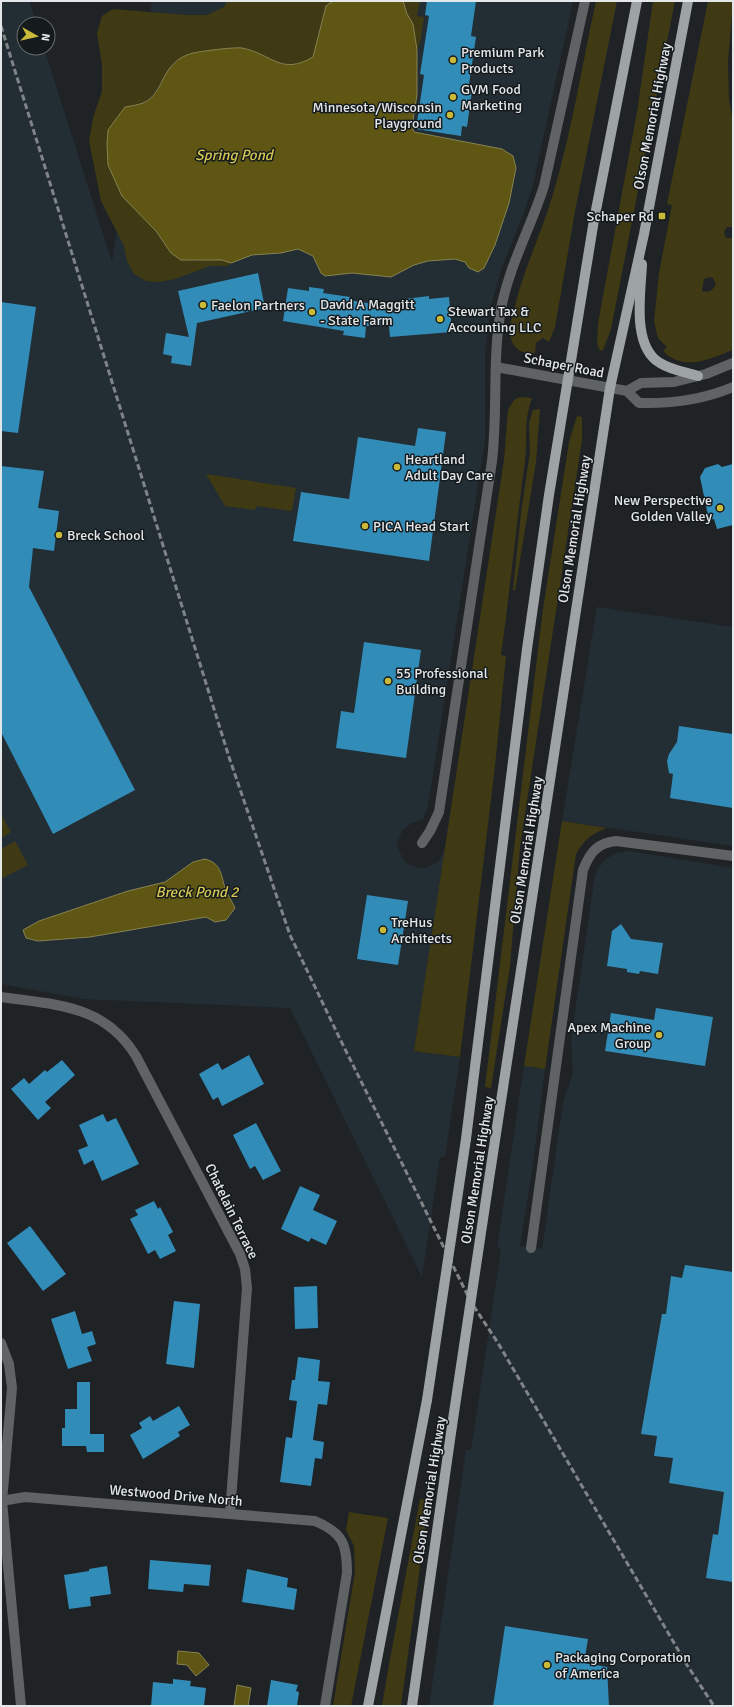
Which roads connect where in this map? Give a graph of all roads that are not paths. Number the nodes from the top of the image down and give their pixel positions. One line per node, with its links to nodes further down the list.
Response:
1 (585, 1): 6 (street)
2 (637, 1): 8 (main road, Olson Memorial Highway)
3 (688, 1): 4 (main road, Olson Memorial Highway)
4 (644, 234): 7 (main road); 10 (main road, Olson Memorial Highway)
5 (733, 363): 7 (street)
6 (496, 367): 8 (street, Schaper Road); 12 (street)
7 (698, 376): 11 (street)
8 (567, 379): 10 (street, Schaper Road); 21 (main road, Olson Memorial Highway, bridge)
9 (733, 387): 11 (street, Schaper Road)
10 (610, 388): 11 (street, Schaper Road); 22 (main road, Olson Memorial Highway, bridge)
11 (627, 391)
12 (422, 843)
13 (733, 856): 15 (street)
14 (1, 997): 18 (street, Chatelain Terrace)
15 (532, 1248)
16 (1, 1343): 17 (street)
17 (1, 1501): 18 (street, Westwood Drive North); 19 (street)
18 (230, 1513): 20 (street, Westwood Drive North)
19 (21, 1706)
20 (326, 1706)
21 (368, 1706)
22 (412, 1706)

